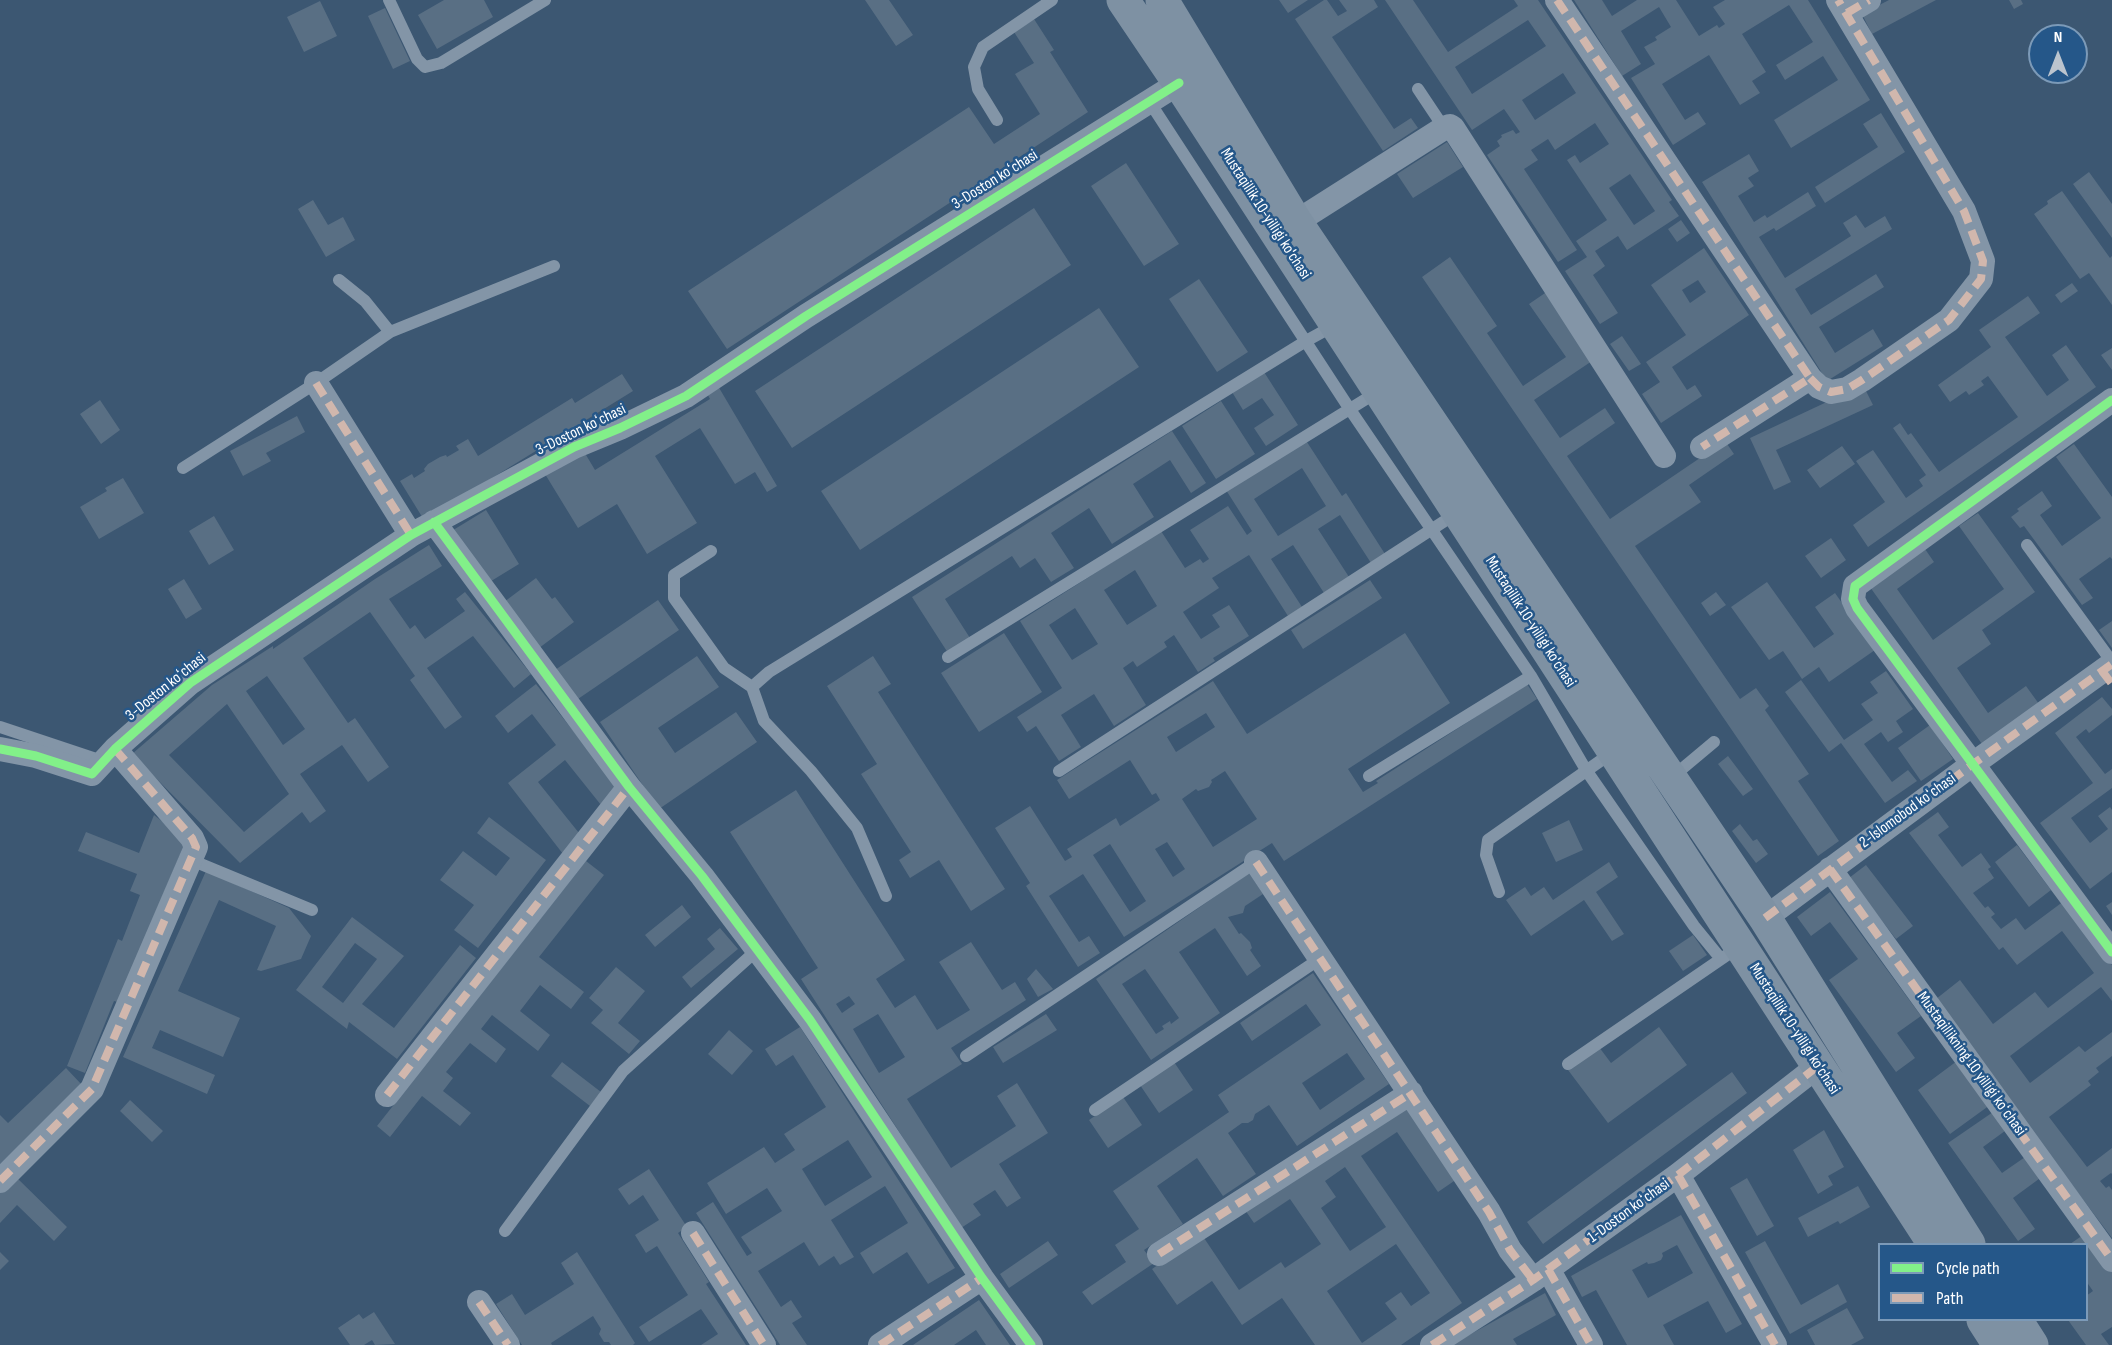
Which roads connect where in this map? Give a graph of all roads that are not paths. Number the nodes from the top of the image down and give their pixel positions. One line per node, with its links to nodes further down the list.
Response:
1 (389, 0): 2 (lane)
2 (545, 0)
3 (1052, 0): 12 (lane)
4 (1123, 0): 9 (main road, Mustaqillik 10-yilligi ko'chasi)
5 (1162, 0): 14 (main road, Mustaqillik 10-yilligi ko'chasi)
6 (1557, 0): 20 (street)
7 (1869, 0): 8 (street)
8 (1842, 6): 20 (street)
9 (1179, 82): 11 (street, 3-Doston koʻchasi); 17 (main road, Mustaqillik 10-yilligi ko'chasi)
10 (1418, 89): 13 (lane)
11 (1149, 101): 19 (lane); 29 (street, 3-Doston koʻchasi)
12 (997, 120)
13 (1444, 128): 14 (street); 26 (street)
14 (1296, 222): 47 (main road, Mustaqillik 10-yilligi ko'chasi)
15 (554, 266): 18 (lane)
16 (339, 280): 18 (lane)
17 (1336, 324): 19 (lane); 22 (main road, Mustaqillik 10-yilligi ko'chasi)
18 (390, 332): 21 (lane)
19 (1306, 341): 24 (lane); 37 (lane)
20 (1810, 378): 25 (street)
21 (316, 383): 27 (lane); 31 (street)
22 (1380, 391): 24 (lane); 28 (main road, Mustaqillik 10-yilligi ko'chasi)
23 (2112, 400): 43 (street)
24 (1349, 408): 30 (lane); 34 (lane)
25 (1702, 447)
26 (1664, 456)
27 (183, 468)
28 (1458, 512): 30 (lane); 41 (main road, Mustaqillik 10-yilligi ko'chasi)
29 (434, 522): 31 (street, 3-Doston koʻchasi); 48 (street)
30 (1431, 530): 36 (lane); 45 (lane)
31 (411, 535): 42 (street, 3-Doston koʻchasi)
32 (2027, 545): 35 (lane)
33 (711, 551): 37 (lane)
34 (948, 657)
35 (2110, 670): 43 (street, 2-Islomobod koʻchasi)
36 (1531, 676): 44 (lane); 46 (lane)
37 (752, 687): 53 (lane)
38 (0, 727): 42 (lane)
39 (1714, 741): 47 (lane)
40 (0, 749): 42 (street, 3-Doston koʻchasi)
41 (1614, 751): 44 (lane); 58 (main road, Mustaqillik 10-yilligi ko'chasi)
42 (110, 755): 49 (street)
43 (1973, 764): 51 (street, 2-Islomobod koʻchasi); 57 (street)
44 (1586, 770): 52 (lane); 58 (lane)
45 (1059, 771)
46 (1369, 776)
47 (1670, 778): 55 (main road, Mustaqillik 10-yilligi ko'chasi)
48 (628, 787): 56 (street); 64 (street)
49 (192, 860): 54 (lane); 67 (street)
50 (1256, 862): 59 (street); 60 (lane)
51 (1830, 869): 55 (street, 2-Islomobod koʻchasi); 73 (street, Mustaqillikning 10 yilligi koʻchasi)
52 (1499, 892)
53 (886, 896)
54 (312, 910)
55 (1765, 918): 71 (main road, Mustaqillik 10-yilligi ko'chasi)
56 (756, 951): 68 (lane); 75 (street)
57 (2112, 951)
58 (1731, 953): 61 (lane); 62 (main road, Mustaqillik 10-yilligi ko'chasi)
59 (1321, 958): 63 (street); 65 (lane)
60 (966, 1056)
61 (1568, 1064)
62 (1818, 1066): 66 (street, 1-Doston koʻchasi); 70 (main road, Mustaqillik 10-yilligi ko'chasi)
63 (1411, 1093): 72 (street); 74 (street)
64 (387, 1095)
65 (1095, 1110)
66 (1678, 1175): 74 (street, 1-Doston koʻchasi); 85 (street)
67 (0, 1180)
68 (505, 1231)
69 (693, 1233): 80 (street)
70 (1933, 1243)
71 (1968, 1243)
72 (1160, 1254)
73 (2112, 1260)
74 (1541, 1274): 83 (street, 1-Doston koʻchasi); 84 (street)
75 (982, 1278): 81 (street); 82 (street)
76 (479, 1302): 79 (street)
77 (1984, 1321): 86 (main road)
78 (2017, 1321): 87 (main road)
79 (508, 1345)
80 (764, 1345)
81 (880, 1345)
82 (1031, 1345)
83 (1432, 1345)
84 (1591, 1345)
85 (1775, 1345)
86 (2000, 1345)
87 (2032, 1345)

